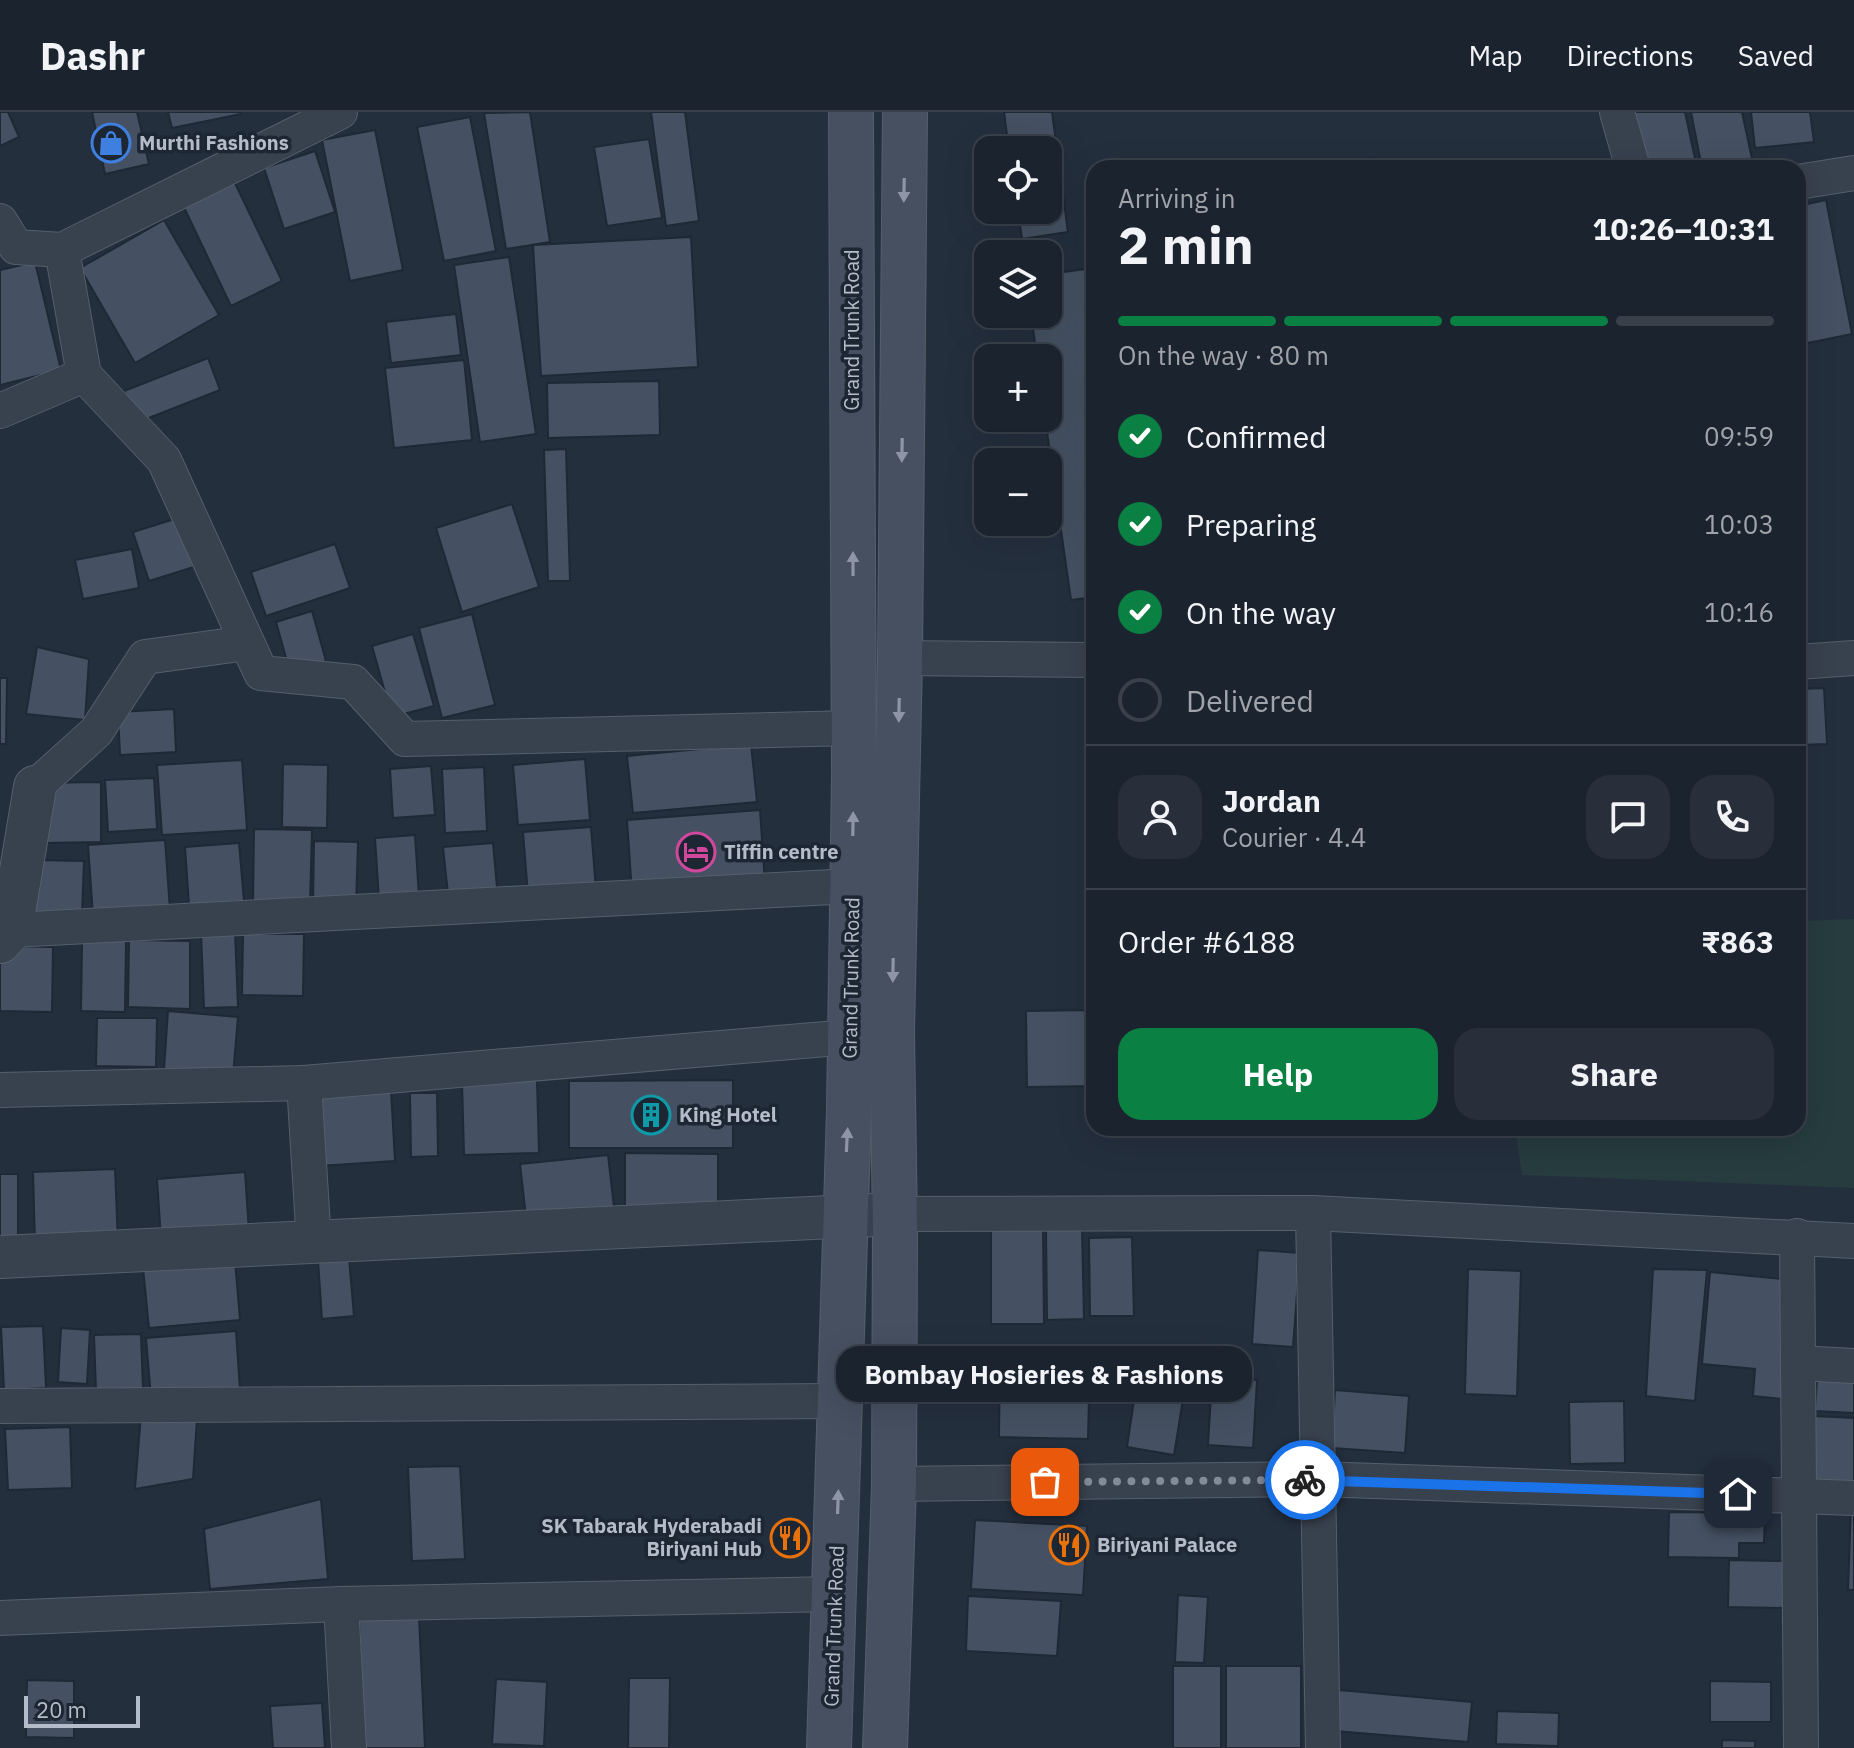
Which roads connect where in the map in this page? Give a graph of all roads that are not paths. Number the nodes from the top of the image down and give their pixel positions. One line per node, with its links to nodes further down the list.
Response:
1 (340, 112): 9 (street)
2 (851, 112): 17 (main road, Grand Trunk Road, one-way to 2)
3 (905, 112): 13 (main road, Grand Trunk Road, one-way to 13)
4 (1617, 112): 5 (street)
5 (1631, 160)
6 (1854, 173): 7 (street)
7 (1806, 181)
8 (0, 221): 9 (street)
9 (62, 250): 10 (street)
10 (84, 375): 11 (street); 12 (street)
11 (0, 411)
12 (247, 643): 17 (street); 18 (street)
13 (900, 658): 15 (street); 25 (main road, Grand Trunk Road, one-way to 25)
14 (1854, 658): 16 (street)
15 (1086, 660)
16 (1806, 661)
17 (853, 728): 19 (main road, Grand Trunk Road, one-way to 17)
18 (35, 787): 20 (street)
19 (852, 886): 20 (street); 21 (main road, Grand Trunk Road)
20 (6, 936)
21 (850, 1037): 22 (street); 26 (main road, Grand Trunk Road, one-way to 21)
22 (304, 1083): 23 (street); 29 (street)
23 (0, 1090)
24 (1313, 1213): 25 (street); 27 (street); 35 (street)
25 (895, 1214): 26 (street); 36 (main road, Grand Trunk Road)
26 (844, 1218): 29 (street); 33 (main road, Grand Trunk Road)
27 (1797, 1236): 28 (street); 31 (street)
28 (1854, 1241)
29 (314, 1243): 30 (street)
30 (0, 1257)
31 (1798, 1363): 32 (street); 37 (street)
32 (1854, 1366)
33 (839, 1401): 34 (street); 39 (main road, Grand Trunk Road, one-way to 33)
34 (0, 1406)
35 (1318, 1479): 36 (street); 37 (street); 45 (street)
36 (894, 1484): 44 (main road, Grand Trunk Road)
37 (1799, 1496): 38 (street); 46 (street)
38 (1854, 1498)
39 (835, 1594): 40 (street); 43 (main road, Grand Trunk Road)
40 (341, 1604): 41 (street); 42 (street)
41 (0, 1618)
42 (349, 1748)
43 (829, 1748)
44 (885, 1748)
45 (1323, 1748)
46 (1801, 1748)

